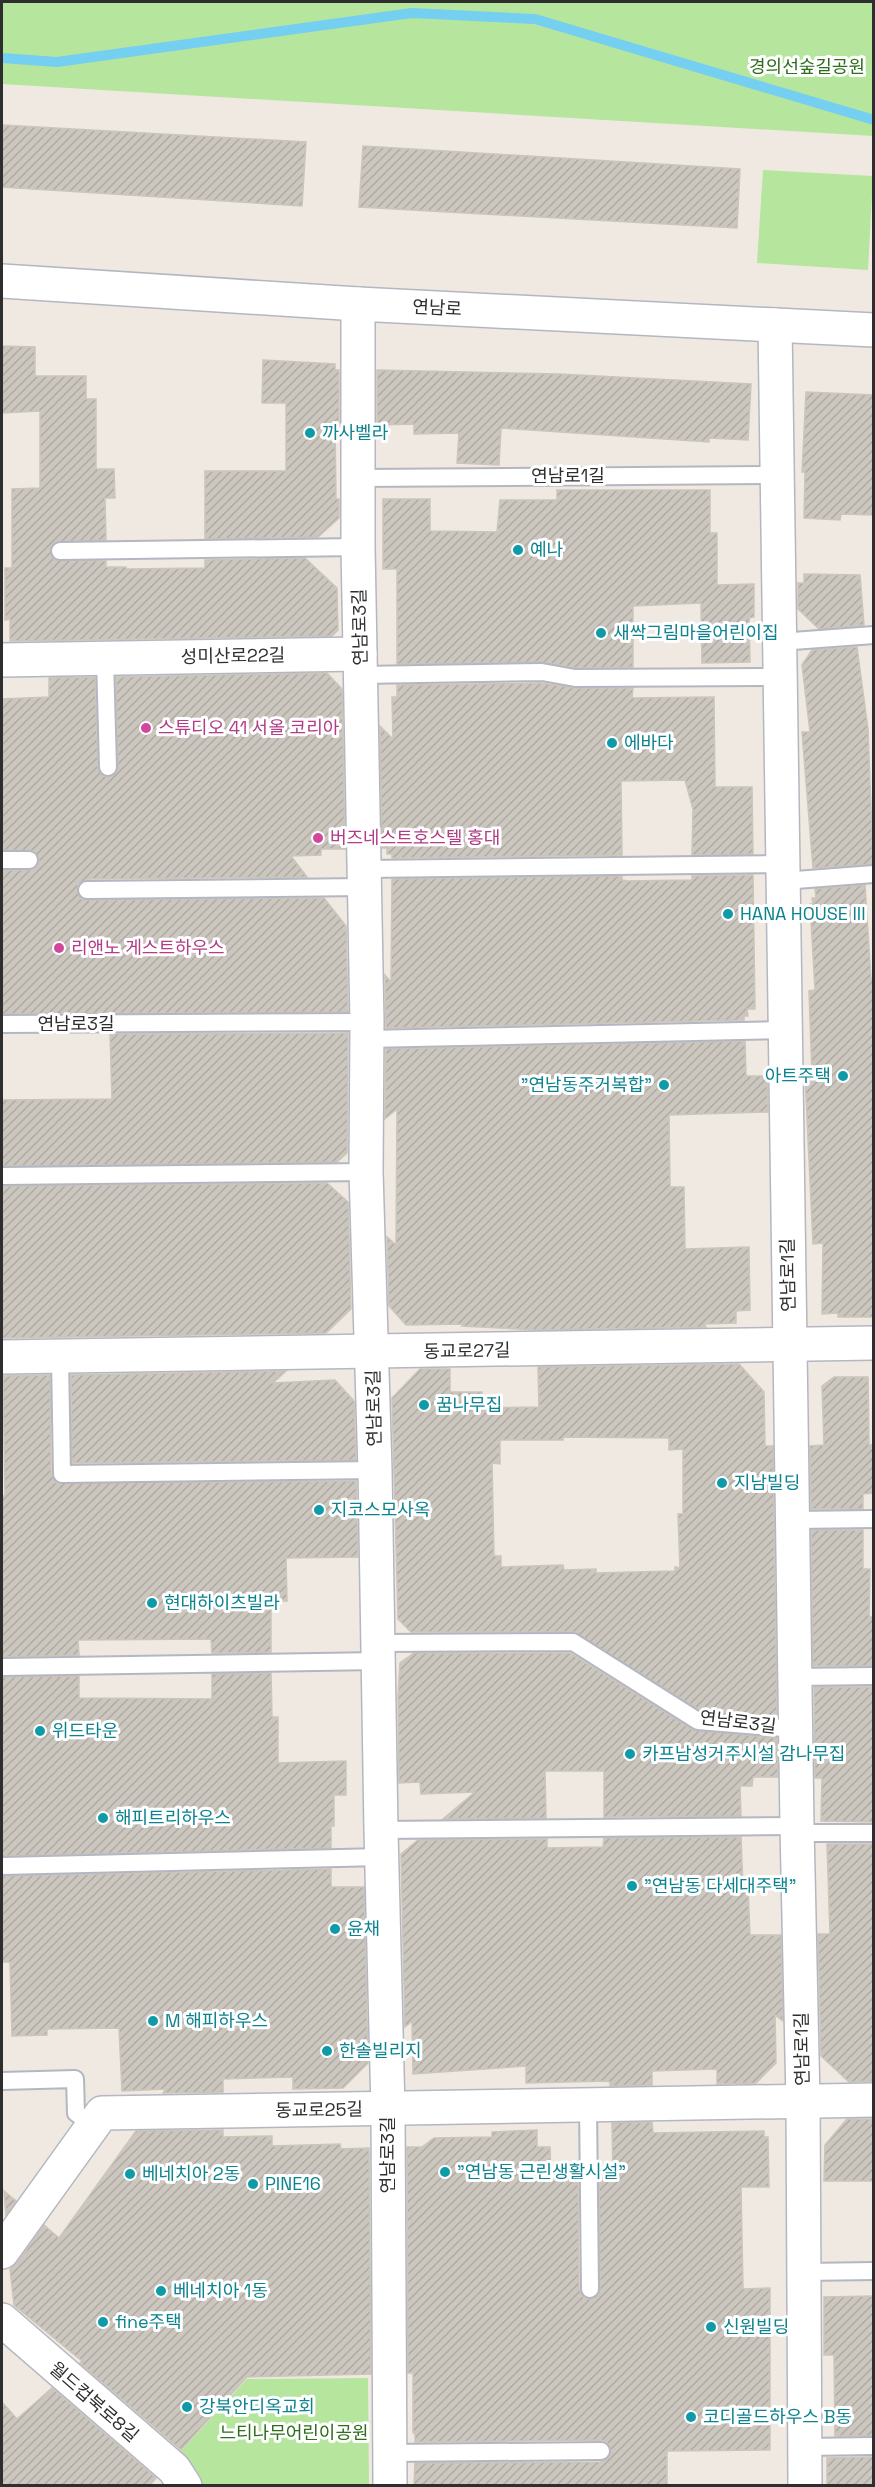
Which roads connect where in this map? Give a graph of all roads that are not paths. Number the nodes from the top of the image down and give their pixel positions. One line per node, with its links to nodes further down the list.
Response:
1 (2, 281): 2 (street, 연남로)
2 (358, 304): 3 (street, 연남로); 6 (street, 연남로3길)
3 (775, 325): 4 (street, 연남로); 5 (street, 연남로1길)
4 (873, 330)
5 (778, 475): 6 (lane, 연남로1길); 10 (street, 연남로1길)
6 (359, 478): 7 (street, 연남로3길)
7 (358, 547): 8 (lane); 13 (street, 연남로3길)
8 (60, 551)
9 (873, 635): 10 (lane)
10 (779, 642): 14 (street, 연남로1길)
11 (105, 659): 12 (street, 성미산로22길); 13 (street, 성미산로22길); 15 (lane)
12 (2, 660)
13 (361, 664): 14 (lane); 20 (street, 연남로3길)
14 (779, 676): 18 (street, 연남로1길)
15 (108, 767)
16 (2, 860): 17 (lane)
17 (29, 860)
18 (783, 873): 19 (lane); 20 (lane); 24 (street, 연남로1길)
19 (873, 874)
20 (365, 878): 21 (lane); 23 (street, 연남로3길)
21 (87, 890)
22 (2, 1024): 23 (lane, 연남로3길)
23 (366, 1030): 24 (lane); 25 (street, 연남로3길)
24 (786, 1030): 28 (street, 연남로1길)
25 (366, 1172): 26 (lane); 29 (street, 연남로3길)
26 (2, 1176)
27 (873, 1343): 28 (street, 동교로27길)
28 (789, 1344): 29 (street, 동교로27길); 34 (street, 연남로1길)
29 (373, 1353): 31 (street, 동교로27길); 32 (street, 연남로3길)
30 (2, 1357): 31 (street, 동교로27길)
31 (60, 1357): 32 (lane)
32 (375, 1470): 35 (street, 연남로3길)
33 (873, 1519): 34 (lane)
34 (793, 1520): 38 (street, 연남로1길)
35 (379, 1652): 36 (lane, 연남로3길); 39 (lane, 연남로3길); 42 (street, 연남로3길)
36 (2, 1667)
37 (873, 1676): 38 (lane)
38 (795, 1677): 39 (street, 연남로1길)
39 (796, 1729): 40 (street, 연남로1길)
40 (797, 1829): 41 (lane); 42 (lane); 46 (street, 연남로1길)
41 (873, 1833)
42 (381, 1843): 43 (lane); 48 (street, 연남로3길)
43 (2, 1866)
44 (2, 2081): 49 (lane)
45 (873, 2100): 46 (street, 동교로25길)
46 (803, 2101): 47 (street, 동교로25길); 52 (street, 연남로1길)
47 (588, 2105): 48 (street, 동교로25길); 53 (lane)
48 (388, 2110): 49 (street, 동교로25길); 58 (street, 연남로3길)
49 (94, 2126): 50 (street, 동교로25길)
50 (2, 2252)
51 (873, 2271): 52 (lane)
52 (804, 2272): 56 (street, 연남로1길)
53 (590, 2289)
54 (2, 2320): 59 (street, 월드컵북로8길)
55 (873, 2446): 56 (lane)
56 (805, 2447): 61 (street, 연남로1길)
57 (601, 2451): 58 (lane)
58 (390, 2453): 60 (street, 연남로3길)
59 (185, 2486)
60 (390, 2486)
61 (805, 2486)

